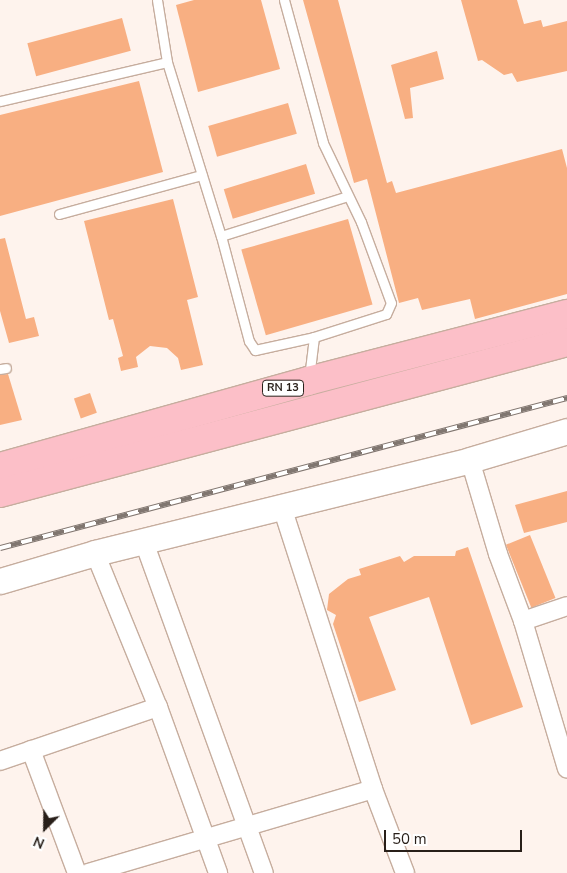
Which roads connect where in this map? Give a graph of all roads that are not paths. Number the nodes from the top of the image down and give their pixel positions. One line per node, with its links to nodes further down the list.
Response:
1 (157, 0): 3 (lane)
2 (284, 0): 6 (lane)
3 (167, 62): 4 (lane); 5 (lane)
4 (0, 101)
5 (202, 175): 7 (lane); 8 (lane)
6 (348, 196): 8 (lane); 10 (lane)
7 (60, 214)
8 (221, 236): 10 (lane)
9 (567, 314): 12 (main road, RN 13)
10 (314, 337): 12 (lane)
11 (567, 342): 16 (main road, RN 13)
12 (308, 381): 15 (main road, RN 13)
13 (567, 431): 14 (street)
14 (470, 460): 17 (street); 22 (street)
15 (0, 467)
16 (0, 493)
17 (282, 507): 18 (street); 27 (street)
18 (144, 542): 19 (street); 28 (street)
19 (96, 553): 20 (street); 23 (street)
20 (0, 581)
21 (567, 606): 22 (street)
22 (523, 621): 26 (street)
23 (158, 707): 24 (street); 29 (street)
24 (31, 750): 25 (street); 30 (street)
25 (1, 758)
26 (567, 769)
27 (373, 789): 28 (street); 34 (street)
28 (247, 828): 29 (street); 33 (street)
29 (205, 837): 31 (street); 32 (street)
30 (77, 873)
31 (88, 873)
32 (218, 873)
33 (264, 873)
34 (405, 873)

